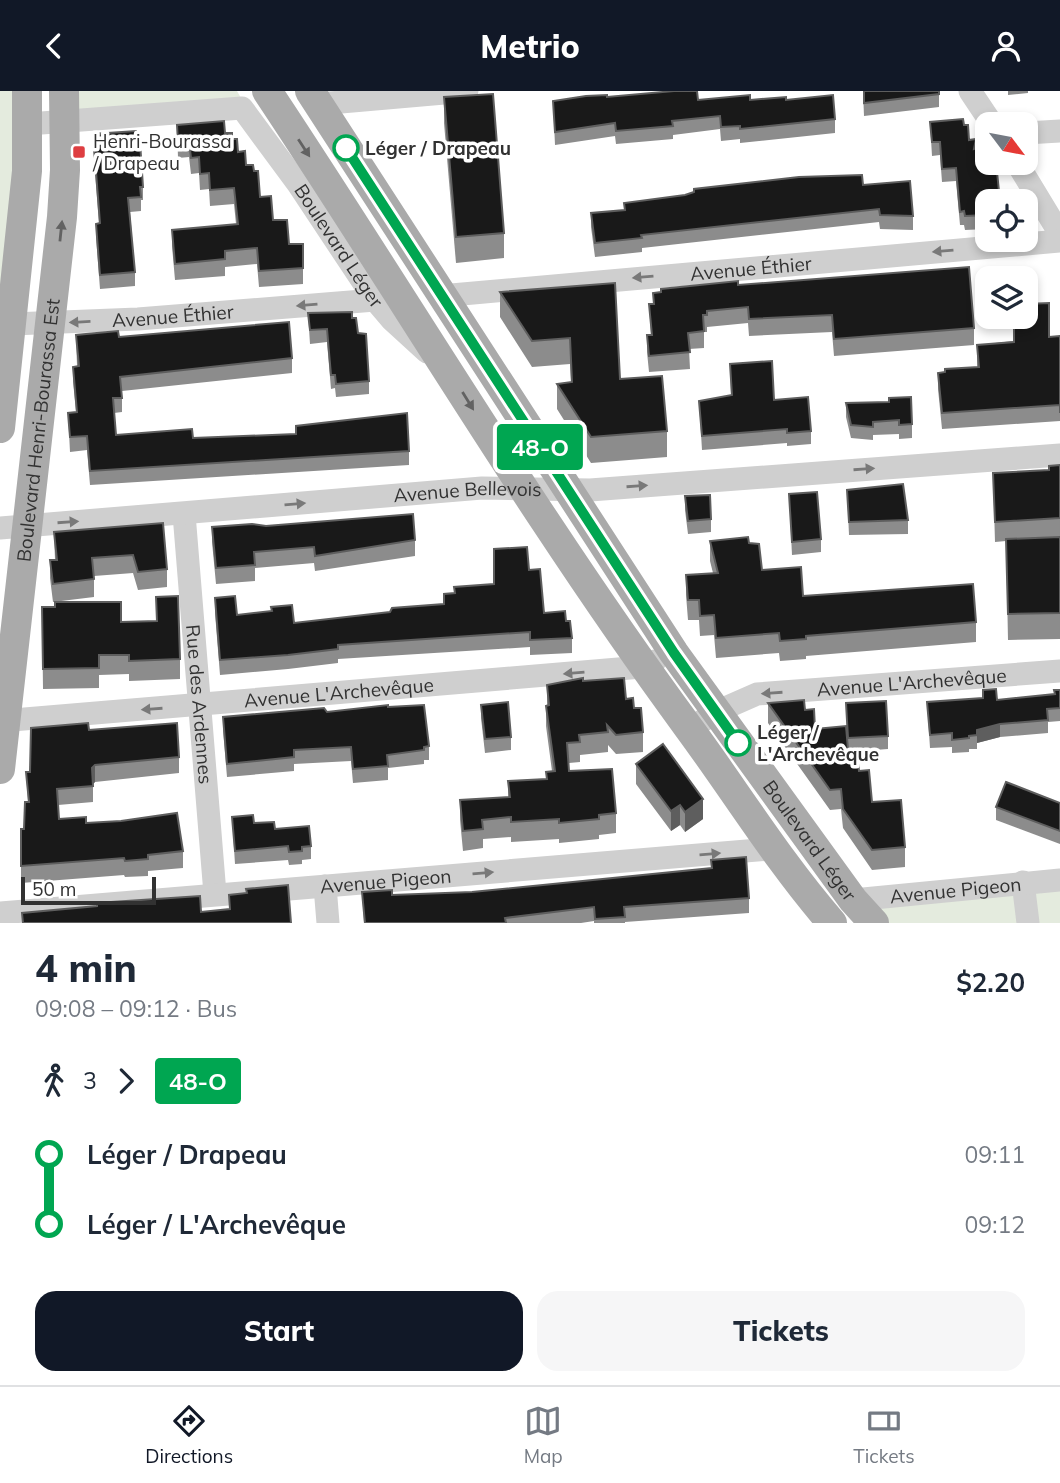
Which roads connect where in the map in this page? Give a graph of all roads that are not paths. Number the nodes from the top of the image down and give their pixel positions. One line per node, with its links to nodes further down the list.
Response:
1 (26, 91): 9 (main road, Boulevard Henri-Bourassa Est)
2 (64, 91): 8 (main road, Boulevard Henri-Bourassa Est)
3 (267, 91): 19 (main road, Boulevard Léger, one-way to 19)
4 (467, 91): 6 (street)
5 (970, 91): 7 (street)
6 (314, 98): 15 (main road, Boulevard Léger)
7 (984, 112)
8 (65, 123): 9 (street); 16 (street, Boulevard Léger); 17 (main road, Boulevard Henri-Bourassa Est, one-way to 8)
9 (28, 124): 18 (main road, Boulevard Henri-Bourassa Est)
10 (1060, 131): 11 (street)
11 (1038, 132)
12 (1024, 175): 13 (street)
13 (1060, 234)
14 (1060, 241): 15 (street, Avenue Éthier, one-way to 15)
15 (440, 296): 23 (main road, Boulevard Léger)
16 (375, 300): 17 (street, Avenue Éthier, one-way to 17); 19 (street, Boulevard Léger)
17 (50, 323): 18 (street, Avenue Éthier); 25 (main road, Boulevard Henri-Bourassa Est)
18 (12, 324): 20 (main road, Boulevard Henri-Bourassa Est)
19 (450, 373): 22 (main road, Boulevard Léger, one-way to 22)
20 (0, 428)
21 (1060, 454): 23 (street, Avenue Bellevois, one-way to 21)
22 (524, 491): 23 (street, Avenue Bellevois); 24 (street, Avenue Bellevois, one-way to 22); 27 (main road, Boulevard Léger)
23 (569, 491): 26 (main road, Boulevard Léger)
24 (184, 514): 25 (street, Avenue Bellevois, one-way to 24); 29 (street, Rue des Ardennes)
25 (13, 526): 31 (main road, Boulevard Henri-Bourassa Est)
26 (674, 653): 27 (street, Avenue L'Archevêque); 30 (main road, Boulevard Léger)
27 (642, 667): 29 (street, Avenue L'Archevêque, one-way to 29); 32 (main road, Boulevard Léger)
28 (1060, 671): 30 (street, Avenue L'Archevêque, one-way to 30)
29 (201, 705): 31 (street, Avenue L'Archevêque, one-way to 31); 38 (street, Rue des Ardennes)
30 (716, 712): 32 (street, Avenue L'Archevêque); 39 (main road, Boulevard Léger)
31 (2, 721): 33 (main road, Boulevard Henri-Bourassa Est)
32 (690, 729): 34 (main road, Boulevard Léger)
33 (0, 769)
34 (771, 849): 37 (street, Avenue Pigeon, one-way to 34); 42 (main road, Boulevard Léger)
35 (1060, 880): 36 (street, Avenue Pigeon)
36 (1023, 882): 39 (street, Avenue Pigeon); 44 (street)
37 (325, 886): 38 (street, Avenue Pigeon); 41 (street)
38 (215, 894): 40 (street, Avenue Pigeon)
39 (853, 899): 43 (main road, Boulevard Léger)
40 (0, 913)
41 (328, 923)
42 (832, 923)
43 (874, 923)
44 (1028, 923)

